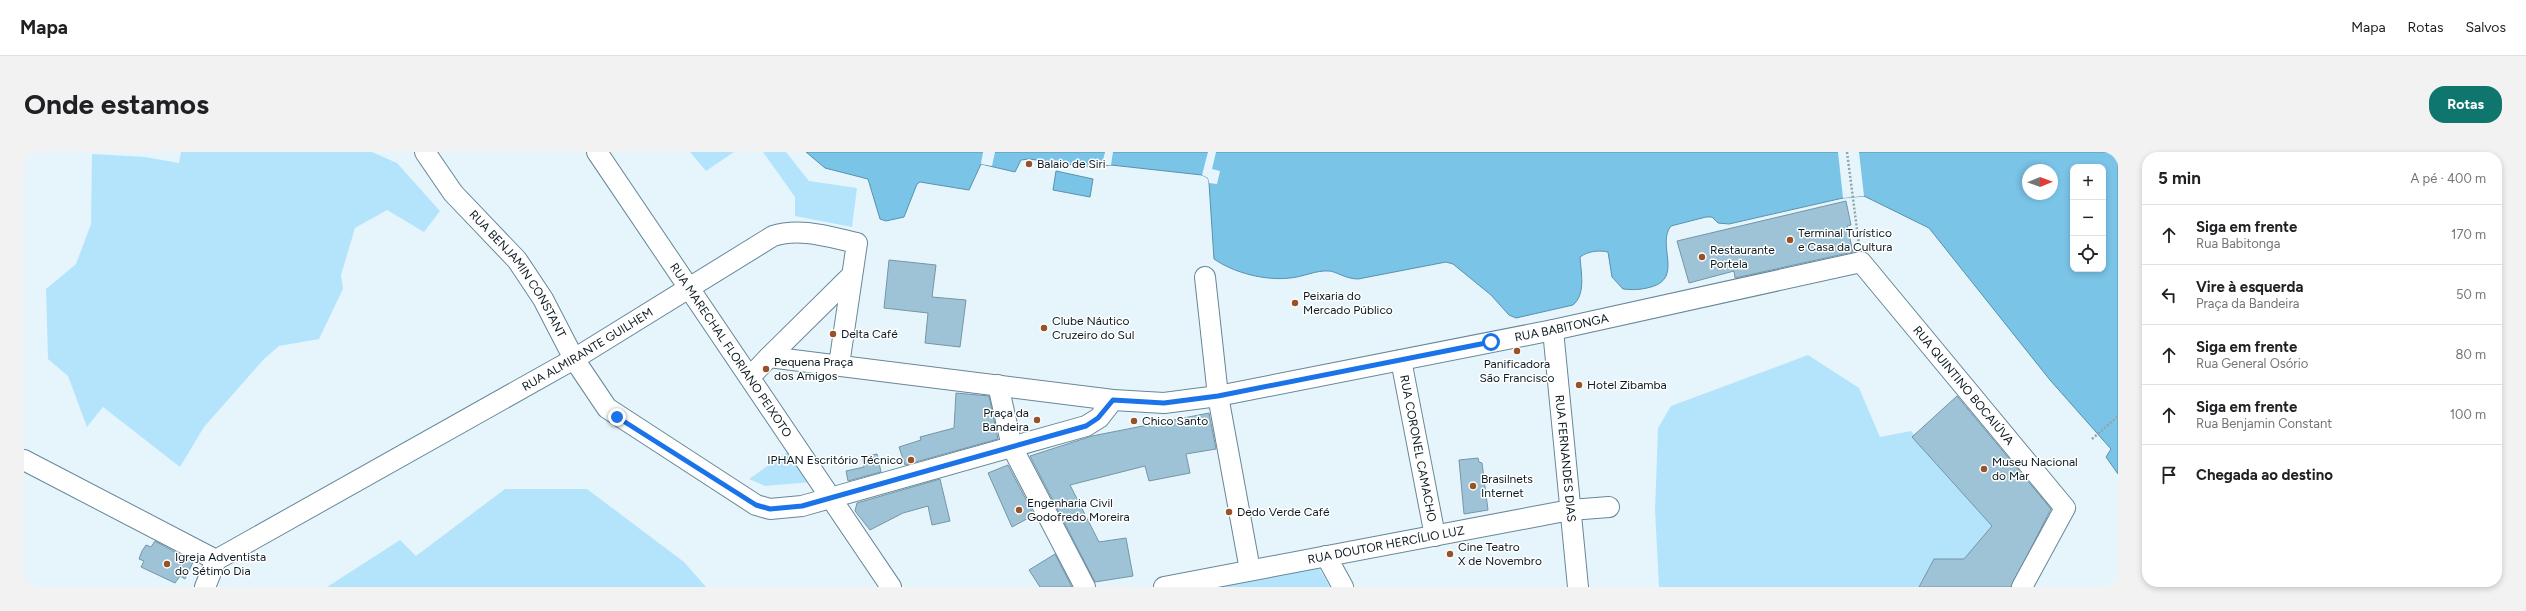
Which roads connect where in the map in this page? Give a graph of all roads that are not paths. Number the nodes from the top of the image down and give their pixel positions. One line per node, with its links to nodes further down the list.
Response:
1 (425, 152): 9 (street, RUA BENJAMIN CONSTANT)
2 (597, 152): 6 (street, RUA MARECHAL FLORIANO PEIXOTO)
3 (1861, 262): 7 (street, RUA BABITONGA); 31 (street, RUA QUINTINO BOCAIÚVA)
4 (852, 275): 6 (street, RUA ALMIRANTE GUILHEM); 8 (street); 11 (street, RUA ALMIRANTE GUILHEM)
5 (1205, 277): 14 (street)
6 (689, 288): 9 (street, RUA ALMIRANTE GUILHEM); 12 (street, RUA MARECHAL FLORIANO PEIXOTO)
7 (1553, 330): 10 (street, RUA BABITONGA); 20 (street, RUA FERNANDES DIAS)
8 (769, 357): 11 (street, RUA BABITONGA); 12 (street)
9 (574, 359): 18 (street, RUA BENJAMIN CONSTANT); 23 (street, RUA ALMIRANTE GUILHEM)
10 (1401, 360): 14 (street, RUA BABITONGA); 21 (street, RUA CORONEL CAMACHO)
11 (839, 365): 13 (street, RUA BABITONGA)
12 (750, 377): 18 (street, RUA MARECHAL FLORIANO PEIXOTO)
13 (998, 385): 15 (street, RUA BABITONGA); 16 (street)
14 (1218, 396): 15 (street, RUA BABITONGA); 24 (street)
15 (1113, 400): 16 (street)
16 (1012, 447): 18 (street, RUA BENJAMIN CONSTANT); 27 (street)
17 (24, 460): 23 (street)
18 (832, 498): 26 (street, RUA MARECHAL FLORIANO PEIXOTO)
19 (1609, 507): 20 (street, RUA DOUTOR HERCÍLIO LUZ)
20 (1570, 510): 21 (street, RUA DOUTOR HERCÍLIO LUZ); 30 (street, RUA FERNANDES DIAS)
21 (1435, 536): 22 (street, RUA DOUTOR HERCÍLIO LUZ)
22 (1326, 556): 24 (street, RUA DOUTOR HERCÍLIO LUZ); 29 (street)
23 (216, 560): 25 (street)
24 (1250, 570): 28 (street, RUA DOUTOR HERCÍLIO LUZ)
25 (205, 587)
26 (892, 587)
27 (1085, 587)
28 (1164, 587)
29 (1343, 587)
30 (1578, 587)
31 (2022, 587)

